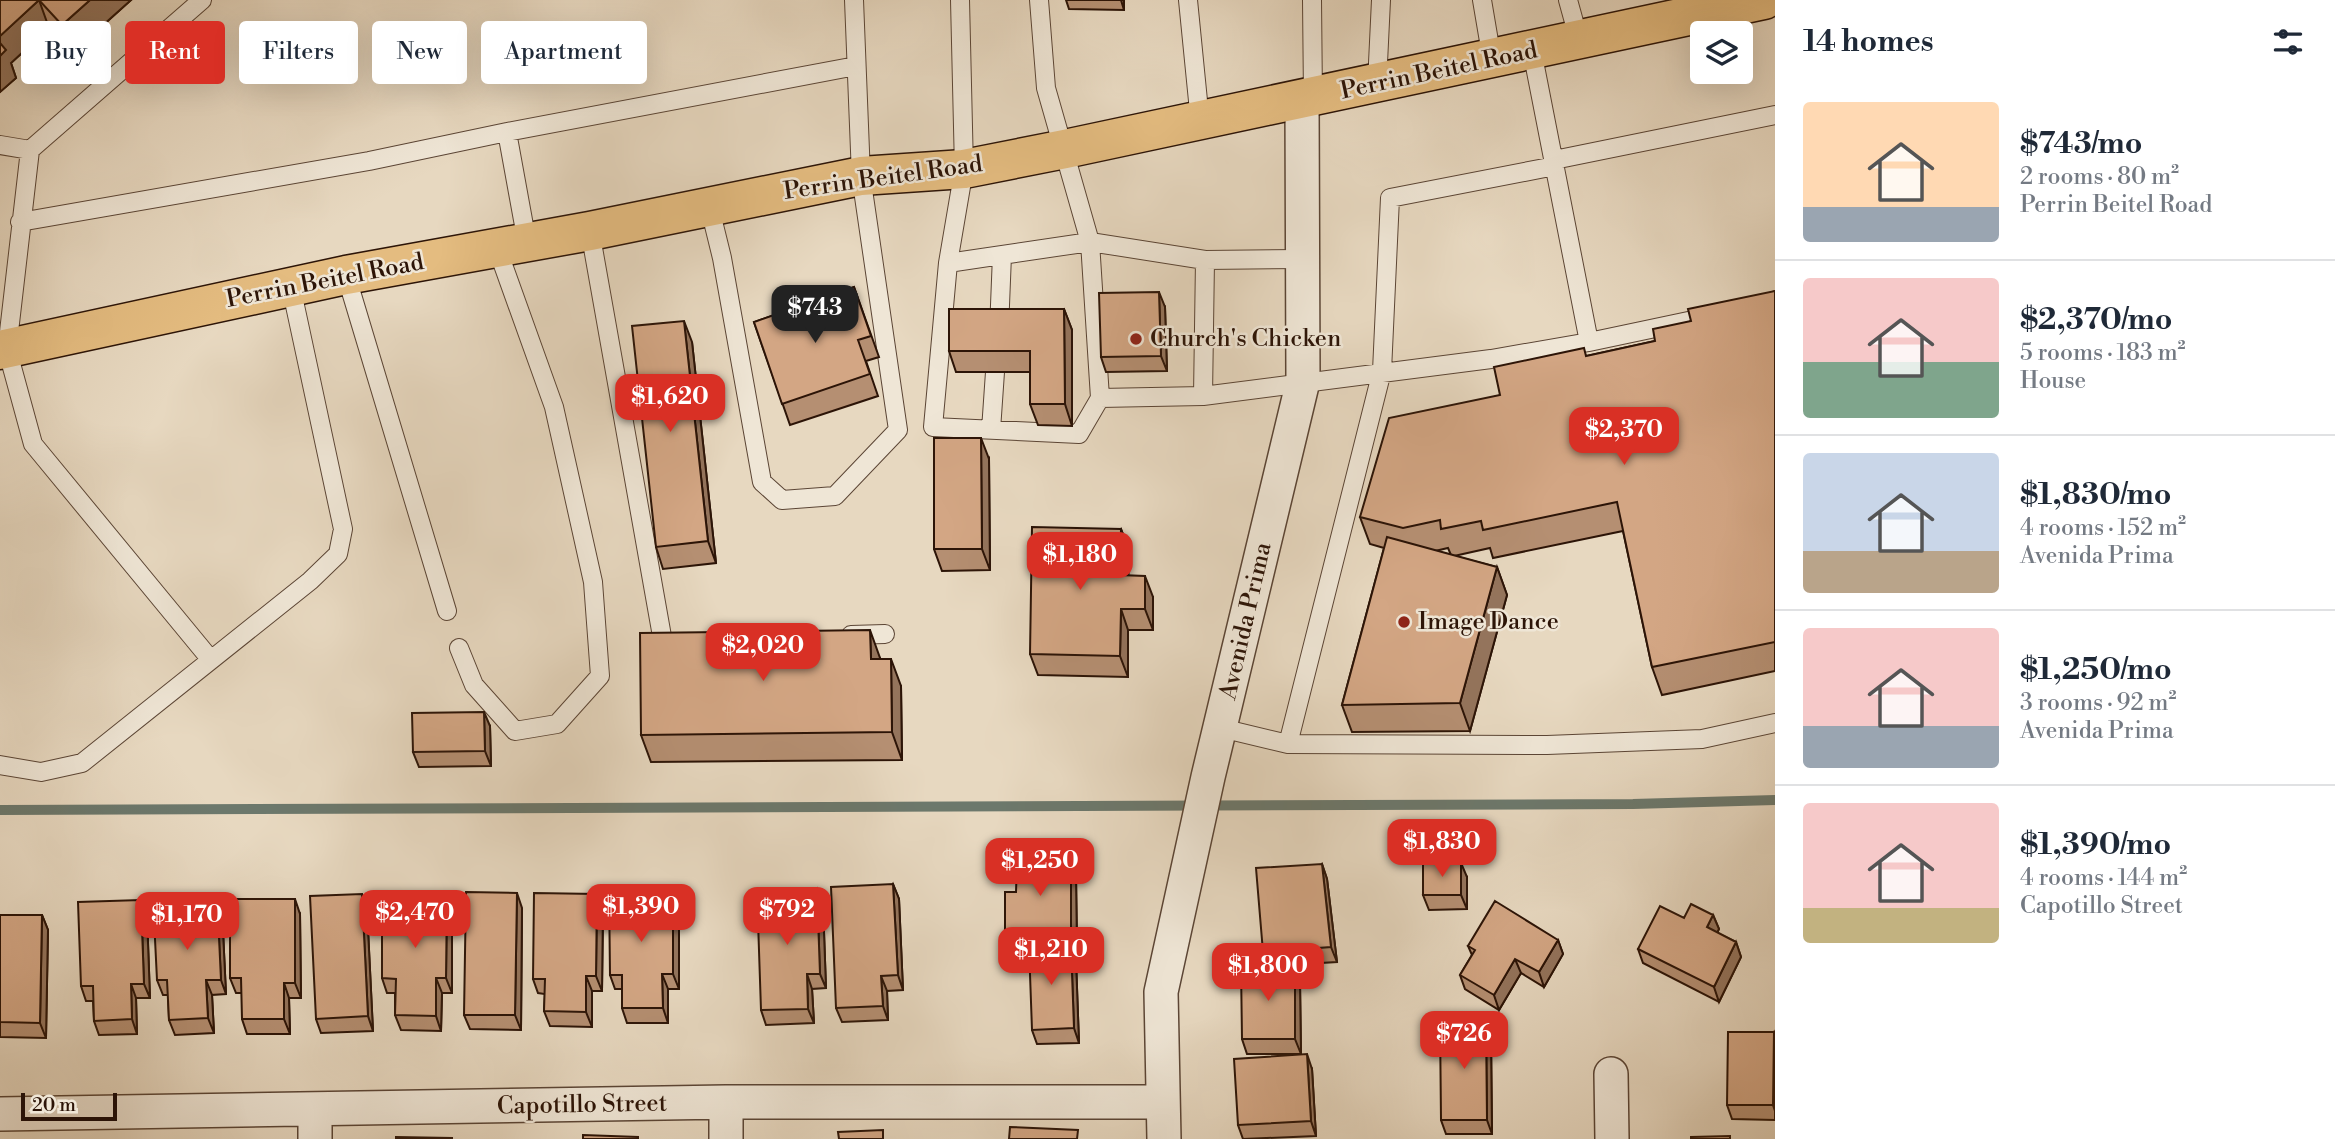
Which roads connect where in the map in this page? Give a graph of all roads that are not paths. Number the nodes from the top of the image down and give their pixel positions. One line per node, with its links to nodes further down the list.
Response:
1 (202, 0): 22 (lane)
2 (854, 0): 14 (lane)
3 (960, 0): 24 (lane)
4 (1039, 0): 21 (lane)
5 (1188, 0): 18 (lane)
6 (1312, 0): 16 (lane)
7 (1381, 0): 15 (lane)
8 (1482, 0): 13 (lane)
9 (1568, 0): 11 (lane)
10 (1764, 0): 11 (main road, Perrin Beitel Road)
11 (1579, 40): 12 (main road, Perrin Beitel Road)
12 (1532, 51): 13 (main road, Perrin Beitel Road); 23 (lane)
13 (1492, 59): 15 (main road, Perrin Beitel Road)
14 (856, 66): 19 (lane); 25 (lane)
15 (1377, 84): 16 (main road, Perrin Beitel Road)
16 (1308, 99): 18 (main road, Perrin Beitel Road); 32 (street, Avenida Prima)
17 (1775, 115): 23 (lane)
18 (1200, 121): 21 (main road, Perrin Beitel Road)
19 (507, 132): 27 (lane); 30 (lane)
20 (0, 145): 22 (lane)
21 (1065, 149): 24 (main road, Perrin Beitel Road); 29 (lane)
22 (30, 150): 27 (lane)
23 (1554, 163): 39 (lane); 42 (lane)
24 (964, 169): 25 (main road, Perrin Beitel Road); 34 (lane)
25 (861, 176): 26 (main road, Perrin Beitel Road); 26 (lane)
26 (709, 205): 28 (main road, Perrin Beitel Road)
27 (20, 222): 40 (lane)
28 (590, 232): 30 (main road, Perrin Beitel Road); 50 (lane)
29 (1090, 242): 31 (lane); 33 (lane); 45 (lane)
30 (512, 245): 35 (main road, Perrin Beitel Road); 51 (lane)
31 (1002, 255): 34 (lane); 38 (lane)
32 (1302, 258): 33 (lane); 43 (street, Avenida Prima)
33 (1205, 260): 44 (lane)
34 (948, 263): 46 (lane)
35 (346, 275): 36 (main road, Perrin Beitel Road); 47 (lane)
36 (291, 287): 40 (main road, Perrin Beitel Road); 52 (lane)
37 (1735, 311): 39 (lane)
38 (999, 330)
39 (1589, 342): 42 (lane)
40 (3, 350): 52 (lane)
41 (995, 372): 46 (lane)
42 (1382, 372): 43 (lane); 55 (lane)
43 (1303, 382): 44 (lane); 54 (street, Avenida Prima)
44 (1203, 396): 45 (lane)
45 (1100, 398): 46 (lane)
46 (991, 430)
47 (447, 611)
48 (885, 634): 49 (lane)
49 (830, 636)
50 (690, 641)
51 (459, 648)
52 (211, 660): 56 (lane)
53 (1775, 723): 55 (lane)
54 (1221, 728): 55 (lane); 59 (street, Avenida Prima)
55 (1288, 744)
56 (0, 765)
57 (1611, 1074): 64 (street)
58 (726, 1102): 59 (street, Capotillo Street); 61 (street, Capotillo Street); 62 (street)
59 (1163, 1102): 63 (street, Avenida Prima)
60 (0, 1114): 61 (street, Capotillo Street)
61 (315, 1125)
62 (726, 1139)
63 (1164, 1139)
64 (1612, 1139)

